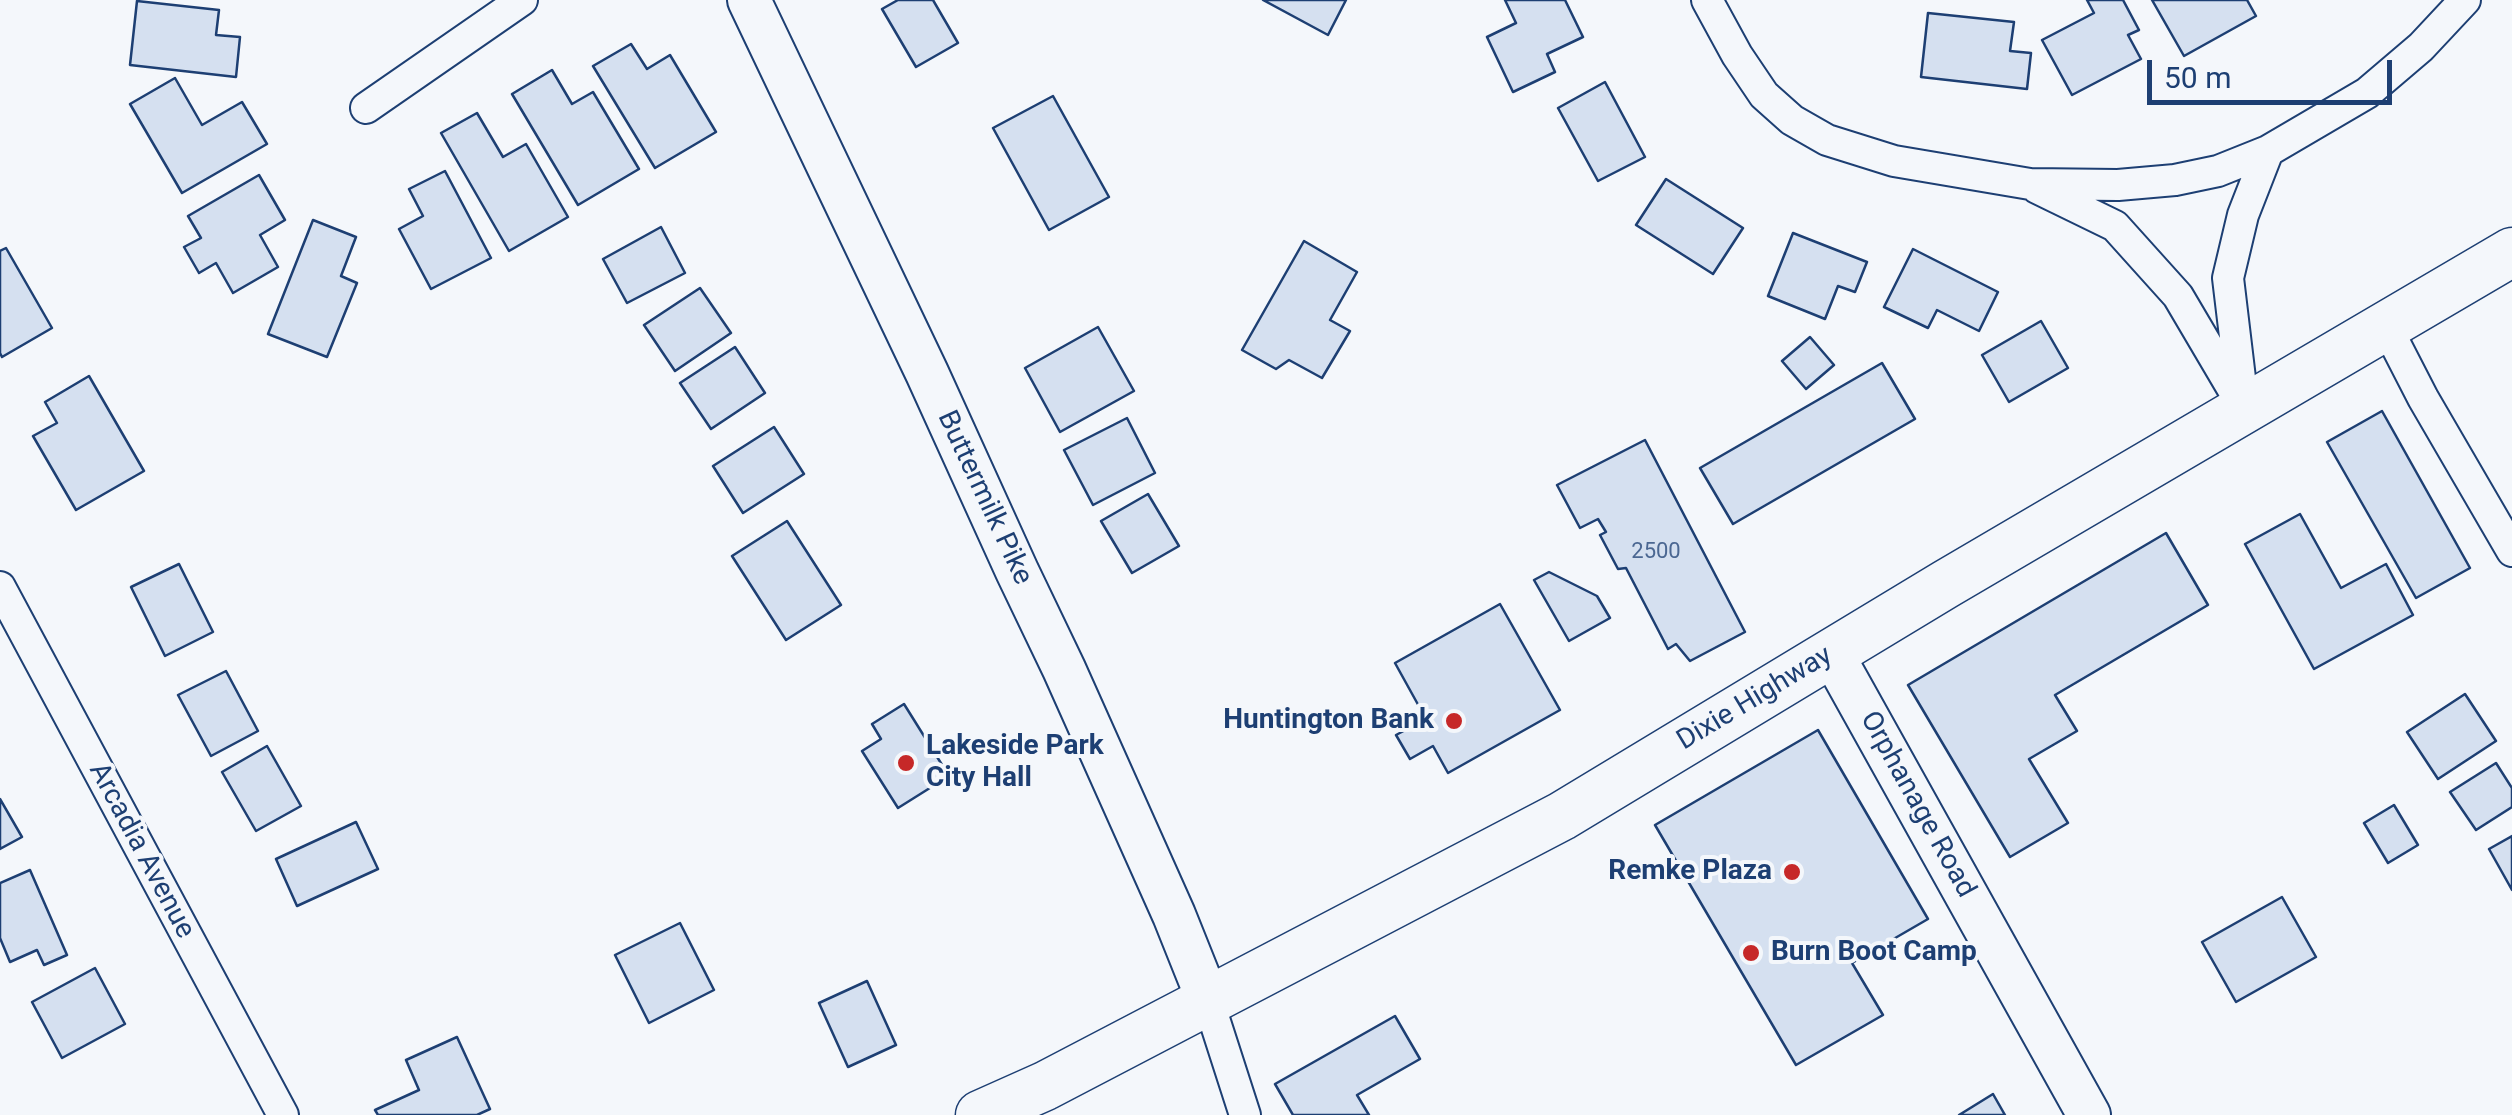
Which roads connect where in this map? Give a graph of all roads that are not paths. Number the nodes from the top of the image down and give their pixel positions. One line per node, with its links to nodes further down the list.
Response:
1 (522, 0): 5 (street)
2 (749, 0): 14 (main road, Buttermilk Pike)
3 (1707, 0): 7 (street)
4 (2465, 0): 6 (street)
5 (366, 108)
6 (2268, 150): 7 (street); 10 (street)
7 (2030, 184): 10 (street)
8 (2512, 252): 9 (main road, Dixie Highway)
9 (2386, 326): 10 (main road, Dixie Highway); 11 (street)
10 (2244, 408): 13 (main road, Dixie Highway)
11 (2512, 551)
12 (0, 588): 15 (street, Arcadia Avenue)
13 (1831, 652): 14 (main road, Dixie Highway); 18 (main road, Orphanage Road)
14 (1208, 1000): 16 (main road, Dixie Highway); 17 (street)
15 (282, 1115)
16 (980, 1115)
17 (1246, 1115)
18 (2089, 1115)

